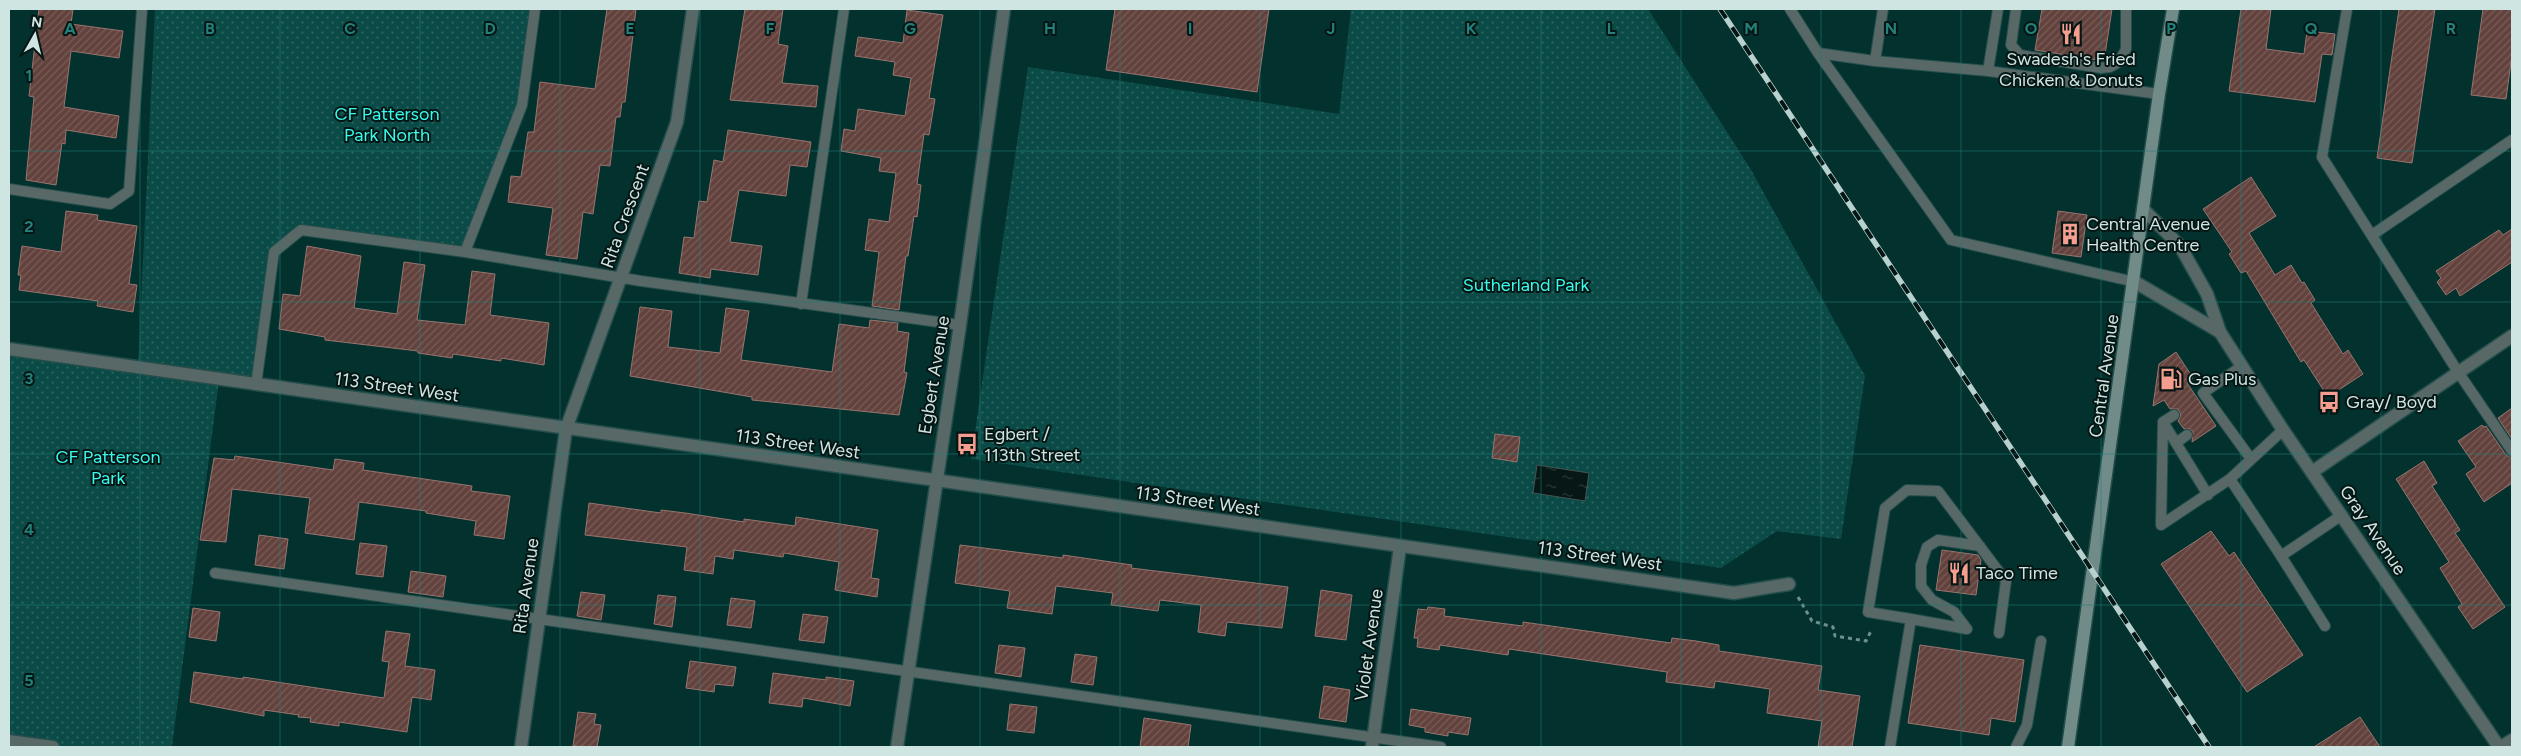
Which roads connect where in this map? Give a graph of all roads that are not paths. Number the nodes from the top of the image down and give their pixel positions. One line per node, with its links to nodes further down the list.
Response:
1 (142, 9): 18 (lane)
2 (535, 9): 21 (lane)
3 (693, 9): 22 (street, Rita Crescent)
4 (844, 9): 24 (lane)
5 (1004, 9): 25 (street, Egbert Avenue)
6 (1790, 9): 13 (lane)
7 (1883, 9): 14 (lane)
8 (1998, 9): 15 (lane)
9 (2016, 9): 10 (lane)
10 (2126, 9)
11 (2173, 9): 16 (main road, Central Avenue)
12 (2346, 9): 20 (lane)
13 (1818, 54): 14 (lane); 23 (lane)
14 (1875, 61): 15 (lane)
15 (1988, 71): 16 (lane)
16 (2159, 94): 19 (main road, Central Avenue)
17 (2512, 140): 20 (lane)
18 (9, 189)
19 (2144, 210): 23 (main road, Central Avenue); 26 (street, Gray Avenue)
20 (2372, 235): 30 (lane)
21 (466, 252): 22 (lane); 31 (lane)
22 (621, 278): 24 (lane); 34 (street, Rita Crescent)
23 (2134, 282): 26 (street, Gray Avenue); 65 (main road, Central Avenue)
24 (801, 304): 25 (lane)
25 (960, 325): 42 (street, Egbert Avenue)
26 (2220, 332): 29 (street, Gray Avenue)
27 (2512, 336): 30 (street)
28 (9, 350): 31 (street, 113 Street West)
29 (2242, 366): 35 (street, Gray Avenue); 39 (lane)
30 (2458, 372): 38 (lane); 40 (street)
31 (256, 384): 34 (street, 113 Street West)
32 (2174, 415): 33 (lane)
33 (2163, 422): 37 (lane); 43 (lane)
34 (566, 429): 42 (street, 113 Street West); 50 (street, Rita Avenue)
35 (2283, 430): 39 (lane); 40 (street, Gray Avenue)
36 (2187, 435): 37 (lane)
37 (2176, 442): 43 (lane)
38 (2512, 451)
39 (2251, 459): 41 (lane)
40 (2312, 472): 44 (street, Gray Avenue)
41 (2230, 479): 43 (lane); 47 (lane)
42 (935, 482): 45 (street, 113 Street West); 55 (street, Egbert Avenue)
43 (2208, 495)
44 (2342, 515): 47 (lane); 66 (street, Gray Avenue)
45 (1400, 546): 49 (street, 113 Street West); 58 (street, Violet Avenue)
46 (1980, 546): 51 (lane); 51 (lane); 53 (lane)
47 (2281, 556): 52 (lane)
48 (215, 573): 50 (lane)
49 (1789, 584)
50 (538, 620): 55 (lane); 60 (street, Rita Avenue)
51 (1911, 620): 63 (lane)
52 (2325, 626)
53 (1999, 633)
54 (2041, 641): 64 (lane)
55 (908, 671): 58 (lane); 61 (street, Egbert Avenue)
56 (2512, 740): 66 (street)
57 (9, 741): 59 (street)
58 (1373, 742): 62 (lane)
59 (53, 747)
60 (520, 747)
61 (897, 747)
62 (1441, 747)
63 (1890, 747)
64 (2016, 747)
65 (2068, 747)
66 (2500, 747)

